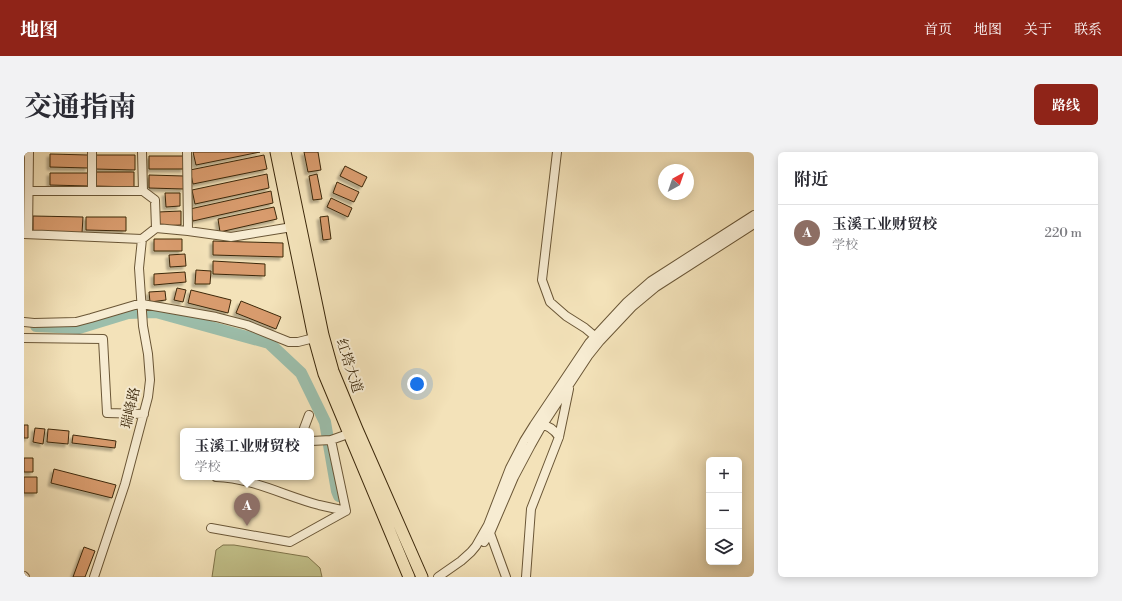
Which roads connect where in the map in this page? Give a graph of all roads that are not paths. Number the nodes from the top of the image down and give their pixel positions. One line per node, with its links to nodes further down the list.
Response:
1 (29, 152): 8 (street)
2 (92, 152): 9 (street)
3 (142, 152): 10 (street)
4 (187, 152): 15 (street)
5 (276, 152): 13 (main road, 红塔大道)
6 (285, 152): 39 (main road, 红塔大道)
7 (557, 152): 22 (street)
8 (29, 191): 9 (street); 16 (street)
9 (92, 191): 10 (street)
10 (144, 191): 14 (street)
11 (754, 215): 22 (street)
12 (754, 224): 22 (street)
13 (292, 227): 15 (street); 21 (main road, 红塔大道)
14 (156, 228): 15 (street); 17 (street)
15 (188, 231)
16 (26, 234): 17 (street)
17 (142, 239): 18 (street, 瑞峰路)
18 (142, 305): 19 (street); 21 (street); 24 (street, 瑞峰路)
19 (24, 322)
20 (24, 338): 24 (street)
21 (314, 338): 29 (main road, 红塔大道)
22 (598, 339): 23 (street); 26 (street)
23 (570, 385): 27 (street); 30 (street)
24 (144, 414): 37 (street, 瑞峰路)
25 (309, 415): 28 (street)
26 (534, 425): 27 (street); 36 (street)
27 (543, 425): 30 (street); 36 (street)
28 (304, 428)
29 (348, 434): 31 (street); 38 (main road, 红塔大道)
30 (559, 438): 43 (street)
31 (328, 440): 32 (street); 34 (street)
32 (314, 441)
33 (240, 480): 34 (street)
34 (346, 511): 35 (street)
35 (211, 528)
36 (488, 530): 40 (street); 41 (street); 42 (street)
37 (94, 577)
38 (408, 577)
39 (422, 577)
40 (438, 577)
41 (447, 577)
42 (506, 577)
43 (526, 577)

